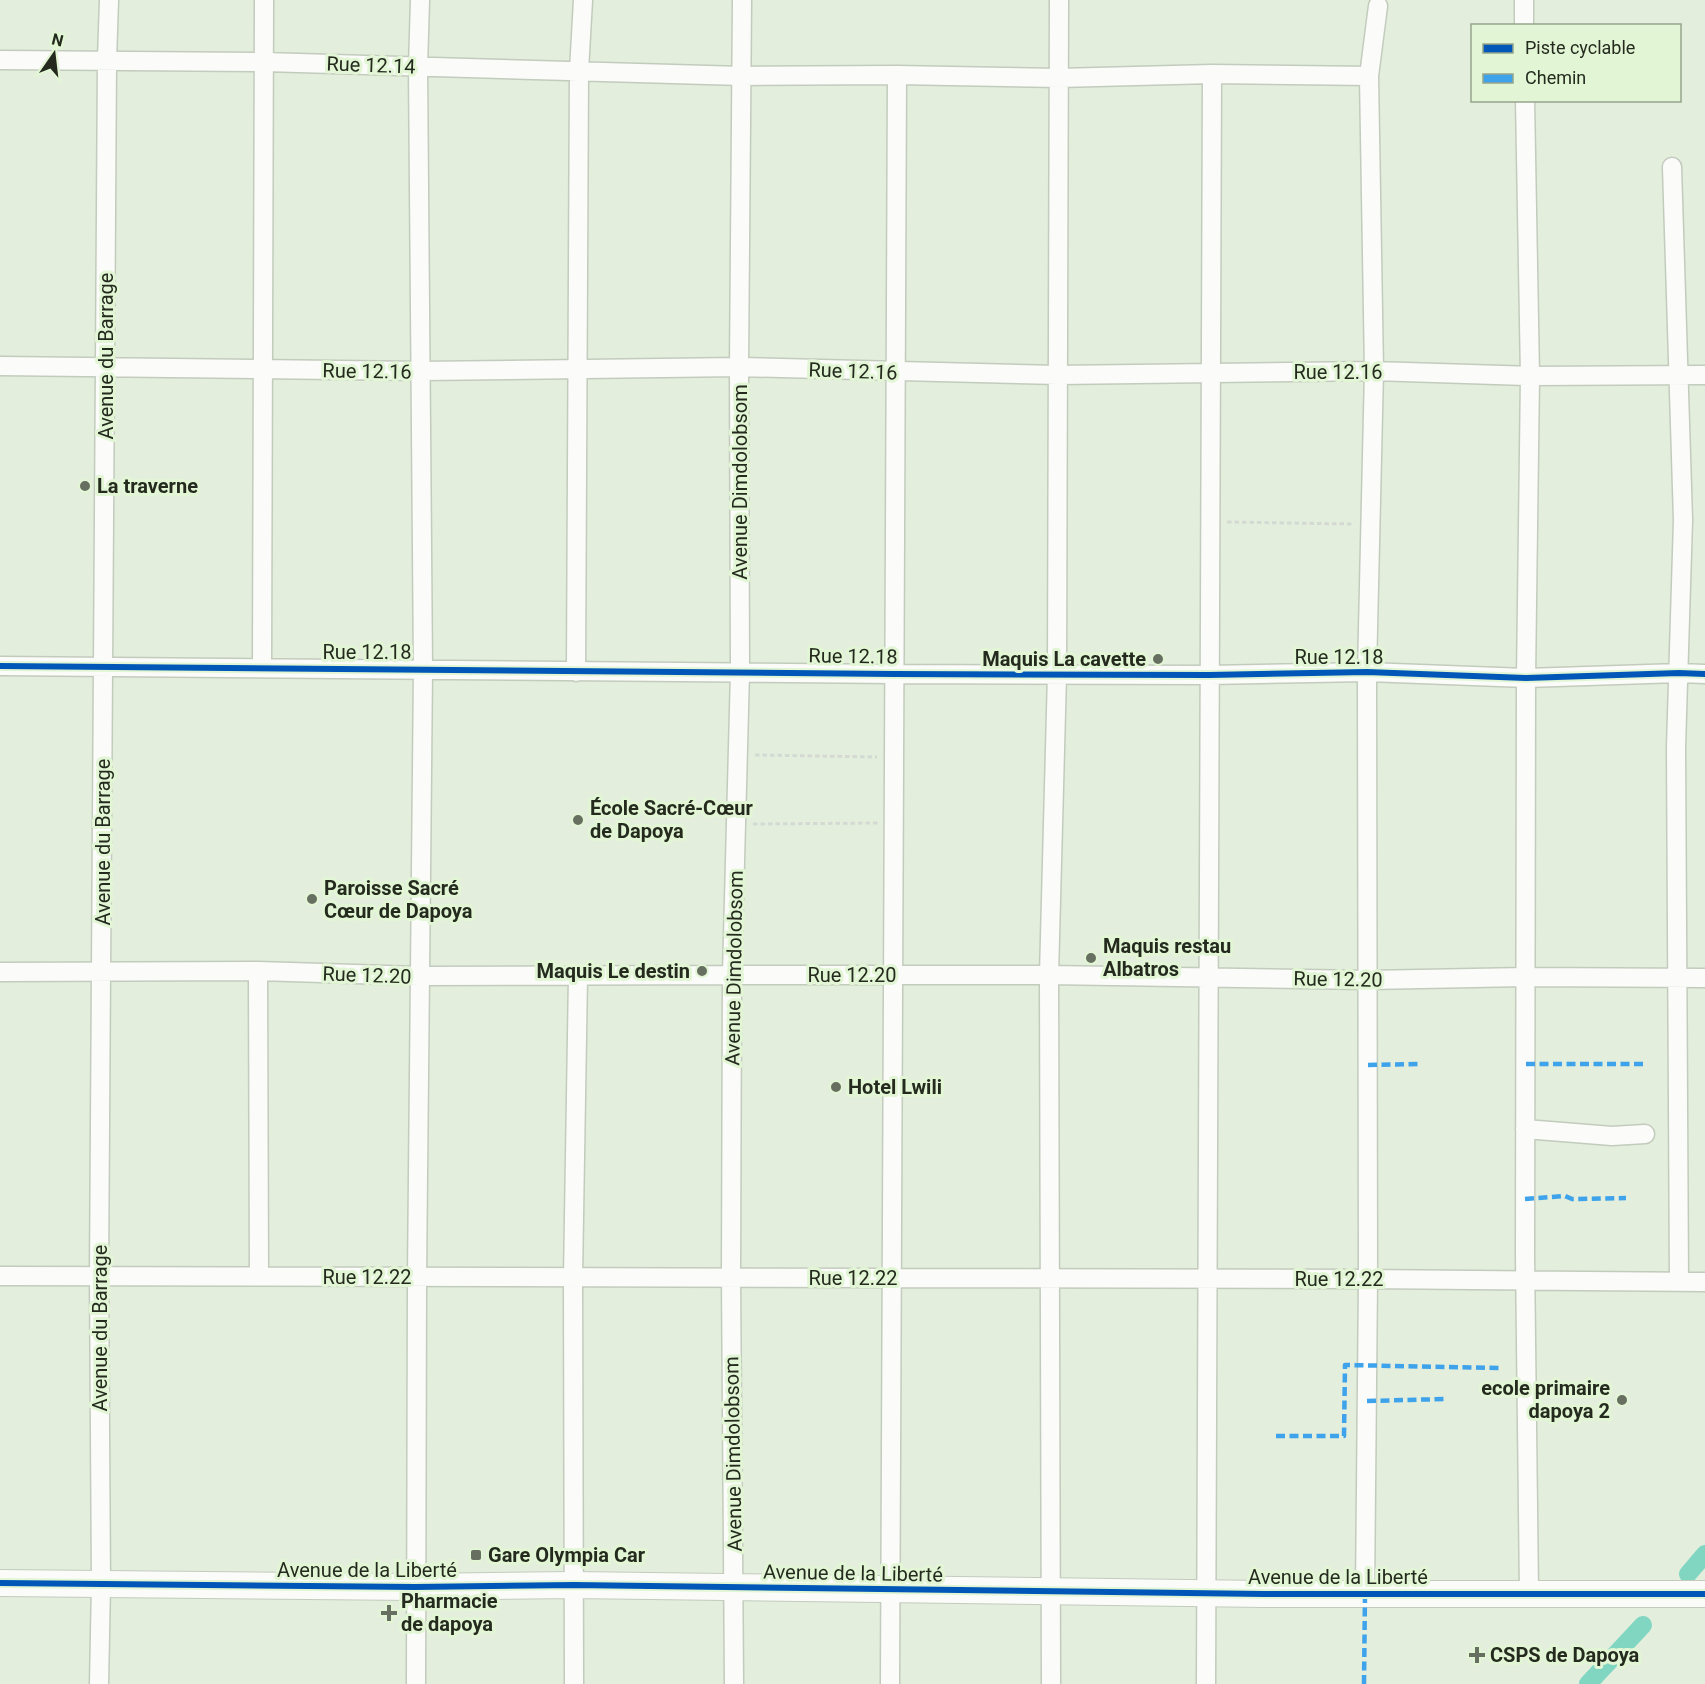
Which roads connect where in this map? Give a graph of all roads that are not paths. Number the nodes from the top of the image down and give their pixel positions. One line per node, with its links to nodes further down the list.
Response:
1 (110, 0): 11 (street, Avenue du Barrage)
2 (264, 0): 12 (street)
3 (420, 0): 13 (street)
4 (583, 0): 14 (street)
5 (742, 0): 17 (street, Avenue Dimdolobsom)
6 (1059, 0): 19 (street)
7 (1524, 1): 9 (street)
8 (1378, 6): 18 (street)
9 (1524, 24)
10 (0, 60): 11 (street, Rue 12.14)
11 (107, 60): 12 (street, Rue 12.14); 24 (street, Avenue du Barrage)
12 (265, 62): 13 (street, Rue 12.14); 25 (street)
13 (418, 67): 14 (street, Rue 12.14); 27 (street)
14 (579, 71): 17 (street, Rue 12.14); 26 (street)
15 (1212, 74): 18 (street, Rue 12.14); 19 (street, Rue 12.14); 30 (street)
16 (897, 75): 17 (street, Rue 12.14); 19 (street, Rue 12.14); 29 (street)
17 (742, 76): 23 (street, Avenue Dimdolobsom)
18 (1369, 76): 28 (street)
19 (1059, 78): 31 (street)
20 (1526, 102): 34 (street)
21 (1672, 166): 32 (street)
22 (0, 366): 24 (street, Rue 12.16)
23 (739, 367): 26 (street, Rue 12.16); 29 (street, Rue 12.16); 40 (street, Avenue Dimdolobsom)
24 (106, 368): 25 (street, Rue 12.16); 36 (street, Avenue du Barrage)
25 (261, 369): 27 (street, Rue 12.16); 37 (street)
26 (579, 370): 27 (street, Rue 12.16); 39 (street)
27 (422, 371): 38 (street)
28 (1374, 371): 30 (street, Rue 12.16); 34 (street, Rue 12.16); 41 (street)
29 (895, 372): 31 (street, Rue 12.16); 43 (street)
30 (1212, 372): 31 (street, Rue 12.16); 46 (street)
31 (1058, 375): 44 (street)
32 (1678, 375): 33 (street, Rue 12.16); 34 (street, Rue 12.16); 42 (street)
33 (1705, 375)
34 (1530, 376): 47 (street)
35 (0, 666): 36 (street, Rue 12.18)
36 (104, 667): 37 (street, Rue 12.18); 50 (street, Avenue du Barrage)
37 (262, 668): 38 (street, Rue 12.18)
38 (423, 669): 39 (street, Rue 12.18); 53 (street)
39 (576, 672): 40 (street, Rue 12.18)
40 (740, 672): 43 (street, Rue 12.18); 51 (street, Avenue Dimdolobsom)
41 (1366, 672): 46 (street, Rue 12.18); 47 (street, Rue 12.18); 60 (street)
42 (1679, 673): 45 (street, Rue 12.18); 47 (street, Rue 12.18); 59 (street)
43 (894, 674): 44 (street, Rue 12.18); 55 (street)
44 (1057, 674): 46 (street, Rue 12.18); 52 (street)
45 (1705, 674)
46 (1209, 675): 56 (street)
47 (1526, 678): 57 (street)
48 (258, 971): 50 (street, Rue 12.20); 53 (street, Rue 12.20); 65 (street)
49 (0, 972): 50 (street, Rue 12.20)
50 (102, 972): 64 (street, Avenue du Barrage)
51 (732, 975): 54 (street, Rue 12.20); 55 (street, Rue 12.20); 68 (street, Avenue Dimdolobsom)
52 (1049, 975): 55 (street, Rue 12.20); 56 (street, Rue 12.20); 70 (street)
53 (419, 976): 54 (street, Rue 12.20); 66 (street)
54 (578, 976): 67 (street)
55 (892, 976): 69 (street)
56 (1208, 977): 60 (street, Rue 12.20); 71 (street)
57 (1526, 977): 59 (street, Rue 12.20); 60 (street, Rue 12.20); 61 (street)
58 (1705, 978): 59 (street, Rue 12.20)
59 (1677, 979): 74 (street)
60 (1368, 980): 72 (street)
61 (1525, 1129): 62 (street); 73 (street)
62 (1645, 1134)
63 (0, 1276): 64 (street, Rue 12.22)
64 (99, 1276): 65 (street, Rue 12.22); 77 (street, Avenue du Barrage)
65 (259, 1276): 66 (street, Rue 12.22)
66 (417, 1277): 67 (street, Rue 12.22); 79 (street)
67 (573, 1277): 68 (street, Rue 12.22); 78 (street)
68 (731, 1278): 69 (street, Rue 12.22); 80 (street, Avenue Dimdolobsom)
69 (890, 1278): 70 (street, Rue 12.22); 81 (street)
70 (1050, 1278): 71 (street, Rue 12.22); 82 (street)
71 (1209, 1279): 72 (street, Rue 12.22); 83 (street)
72 (1368, 1279): 73 (street, Rue 12.22); 85 (street)
73 (1525, 1280): 74 (street, Rue 12.22); 84 (street)
74 (1679, 1282): 75 (street, Rue 12.22)
75 (1705, 1282)
76 (0, 1583): 77 (main road, Avenue de la Liberté)
77 (101, 1584): 79 (main road, Avenue de la Liberté); 87 (street, Avenue du Barrage)
78 (574, 1585): 79 (main road, Avenue de la Liberté); 80 (main road, Avenue de la Liberté); 89 (street)
79 (416, 1587): 88 (street)
80 (735, 1588): 81 (main road, Avenue de la Liberté); 90 (street, Avenue Dimdolobsom)
81 (891, 1590): 82 (main road, Avenue de la Liberté); 91 (street)
82 (1050, 1592): 83 (main road, Avenue de la Liberté); 92 (street)
83 (1207, 1592): 85 (main road, Avenue de la Liberté); 93 (street)
84 (1529, 1593): 85 (main road, Avenue de la Liberté); 86 (main road, Avenue de la Liberté)
85 (1365, 1594)
86 (1705, 1594)
87 (99, 1684)
88 (416, 1684)
89 (574, 1684)
90 (734, 1684)
91 (890, 1684)
92 (1051, 1684)
93 (1206, 1684)

